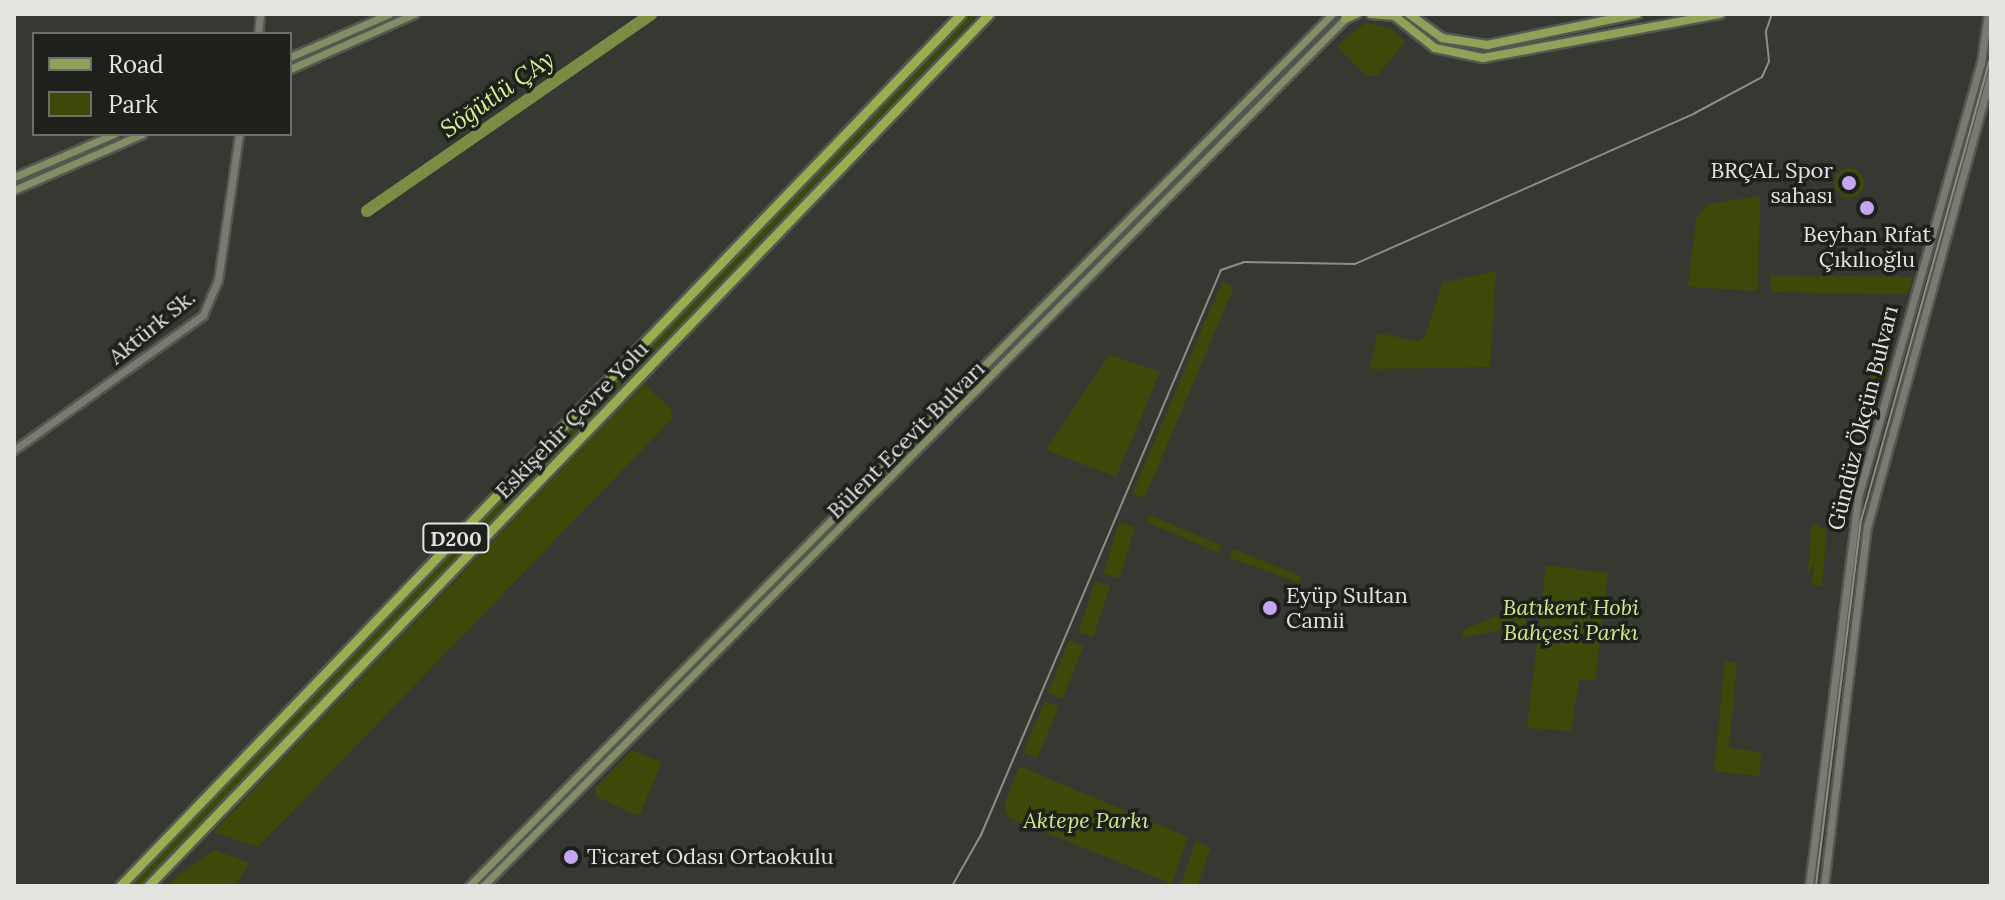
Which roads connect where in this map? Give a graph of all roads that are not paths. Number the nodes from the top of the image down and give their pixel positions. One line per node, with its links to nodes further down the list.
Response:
1 (389, 14): 14 (main road)
2 (414, 14): 15 (main road)
3 (961, 14): 23 (highway, Eskişehir Çevre Yolu / D200)
4 (989, 14): 24 (highway, Eskişehir Çevre Yolu / D200)
5 (1332, 14): 25 (main road, Bülent Ecevit Bulvarı)
6 (1357, 14): 13 (main road)
7 (1371, 14): 12 (main road)
8 (1409, 14): 9 (main road)
9 (1637, 14)
10 (1720, 14): 12 (main road)
11 (1988, 14): 27 (street, Gündüz Ökçün Bulvarı)
12 (1393, 15)
13 (1347, 16): 26 (main road, Bülent Ecevit Bulvarı)
14 (292, 56)
15 (292, 68)
16 (1991, 73): 28 (street, Gündüz Ökçün Bulvarı)
17 (109, 136): 20 (main road)
18 (137, 136): 21 (main road)
19 (239, 136): 22 (street, Aktürk Sk.)
20 (14, 177)
21 (14, 190)
22 (14, 450)
23 (120, 886)
24 (148, 886)
25 (469, 886)
26 (483, 886)
27 (1809, 886)
28 (1824, 886)

